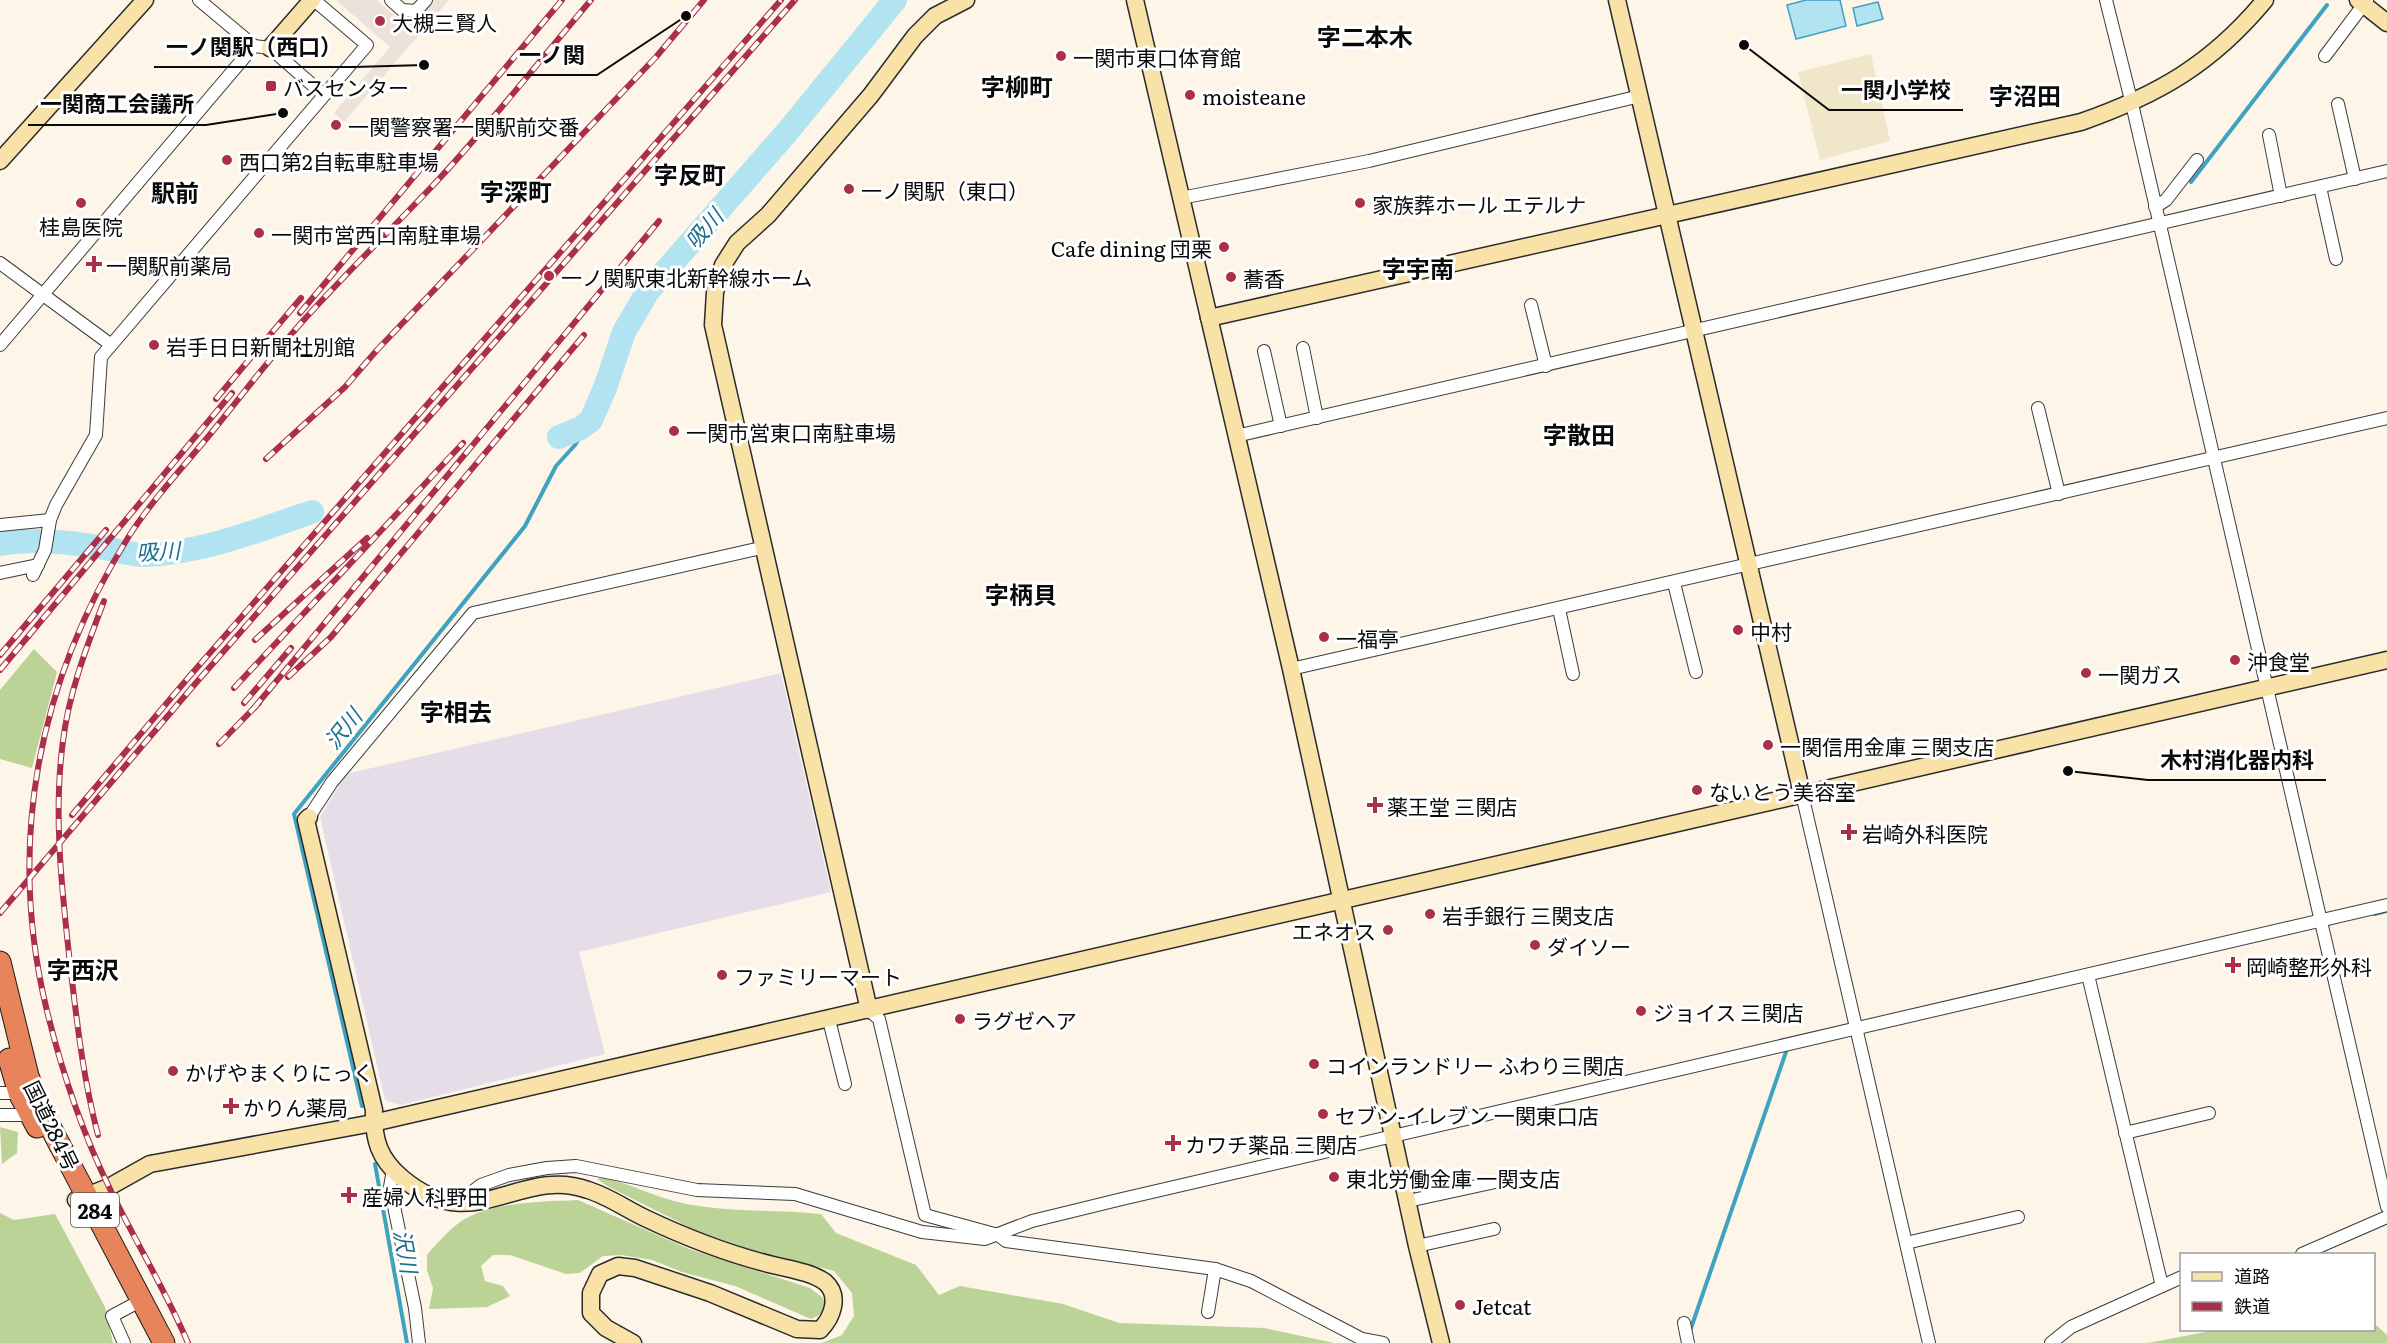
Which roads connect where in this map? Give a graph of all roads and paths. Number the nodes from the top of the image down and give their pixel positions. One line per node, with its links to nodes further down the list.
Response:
1 (145, 0): 21 (street)
2 (199, 0): 13 (street)
3 (313, 0): 13 (street); 15 (street)
4 (391, 0): 5 (street)
5 (426, 0)
6 (966, 0): 50 (street)
7 (1135, 0): 26 (street)
8 (1617, 0): 16 (street)
9 (2106, 0): 17 (street)
10 (2265, 0): 17 (street)
11 (2362, 2): 12 (street); 14 (street)
12 (2387, 23)
13 (262, 47): 15 (street); 32 (street)
14 (2325, 56)
15 (324, 96): 36 (street)
16 (1640, 96): 26 (street); 28 (street)
17 (2132, 104): 27 (street); 28 (street)
18 (2338, 104): 23 (street)
19 (2269, 135): 25 (street)
20 (2197, 160): 27 (street)
21 (0, 161)
22 (2387, 171): 23 (street)
23 (2355, 179): 24 (street)
24 (2320, 187): 25 (street); 30 (street)
25 (2281, 196): 29 (street)
26 (1181, 198): 34 (street)
27 (2155, 207): 29 (street)
28 (1669, 215): 34 (street); 35 (street)
29 (2159, 224): 35 (street); 46 (street)
30 (2336, 259)
31 (0, 263): 32 (street)
32 (44, 293): 36 (street); 37 (street)
33 (1531, 305): 40 (street)
34 (1209, 318): 45 (street)
35 (1695, 332): 40 (street); 51 (street)
36 (110, 344): 48 (street)
37 (0, 345)
38 (1303, 348): 43 (street)
39 (1264, 351): 44 (street)
40 (1546, 366): 43 (street)
41 (2038, 408): 47 (street)
42 (2387, 417): 46 (street)
43 (1317, 418): 44 (street)
44 (1281, 426): 45 (street)
45 (1236, 436): 56 (street)
46 (2214, 458): 47 (street); 59 (street)
47 (2059, 494): 51 (street)
48 (49, 524): 49 (street); 52 (street)
49 (0, 525)
50 (765, 547): 61 (street); 67 (street)
51 (1750, 566): 53 (street); 60 (street)
52 (0, 573)
53 (1674, 583): 54 (street); 57 (street)
54 (1559, 609): 56 (street); 58 (street)
55 (2387, 660): 59 (street)
56 (1291, 669): 62 (street)
57 (1696, 672)
58 (1573, 674)
59 (2266, 688): 60 (street); 64 (street)
60 (1802, 794): 62 (street); 70 (street)
61 (309, 817): 76 (street)
62 (1343, 900): 67 (street); 78 (street)
63 (2387, 905): 64 (street)
64 (2320, 921): 66 (street); 84 (street)
65 (0, 962): 72 (highway, 国道284号 / 284)
66 (2088, 975): 70 (street); 77 (street)
67 (869, 1010): 68 (street); 88 (street)
68 (829, 1020): 71 (street); 76 (street)
69 (0, 1022): 72 (highway, 国道284号 / 284)
70 (1856, 1028): 78 (street); 89 (street)
71 (845, 1084)
72 (18, 1093): 75 (highway, 国道284号 / 284)
73 (2209, 1113): 77 (street)
74 (0, 1115): 75 (street)
75 (37, 1115): 81 (highway, 国道284号 / 284)
76 (373, 1123): 79 (street); 81 (street)
77 (2125, 1133): 94 (street)
78 (1394, 1138): 82 (street); 88 (street)
79 (393, 1170): 83 (street); 101 (street)
80 (1500, 1181): 82 (street)
81 (81, 1198): 95 (highway, 国道284号 / 284)
82 (1408, 1201): 90 (street)
83 (455, 1204): 88 (street); 102 (street)
84 (2387, 1207)
85 (2018, 1217): 89 (street)
86 (2387, 1217): 91 (street)
87 (1494, 1229): 90 (street)
88 (998, 1235): 92 (street)
89 (1906, 1242): 106 (street)
90 (1417, 1246): 104 (street)
91 (2304, 1253)
92 (1215, 1269): 96 (street); 103 (street)
93 (2180, 1277): 94 (street)
94 (2162, 1286): 107 (street)
95 (136, 1302): 98 (street); 99 (highway, 国道284号 / 284); 100 (highway, 国道284号 / 284)
96 (1208, 1312)
97 (1684, 1323): 105 (street)
98 (124, 1343)
99 (150, 1343)
100 (164, 1343)
101 (419, 1343)
102 (633, 1343)
103 (1383, 1343)
104 (1441, 1343)
105 (1688, 1343)
106 (1929, 1343)
107 (2051, 1343)

